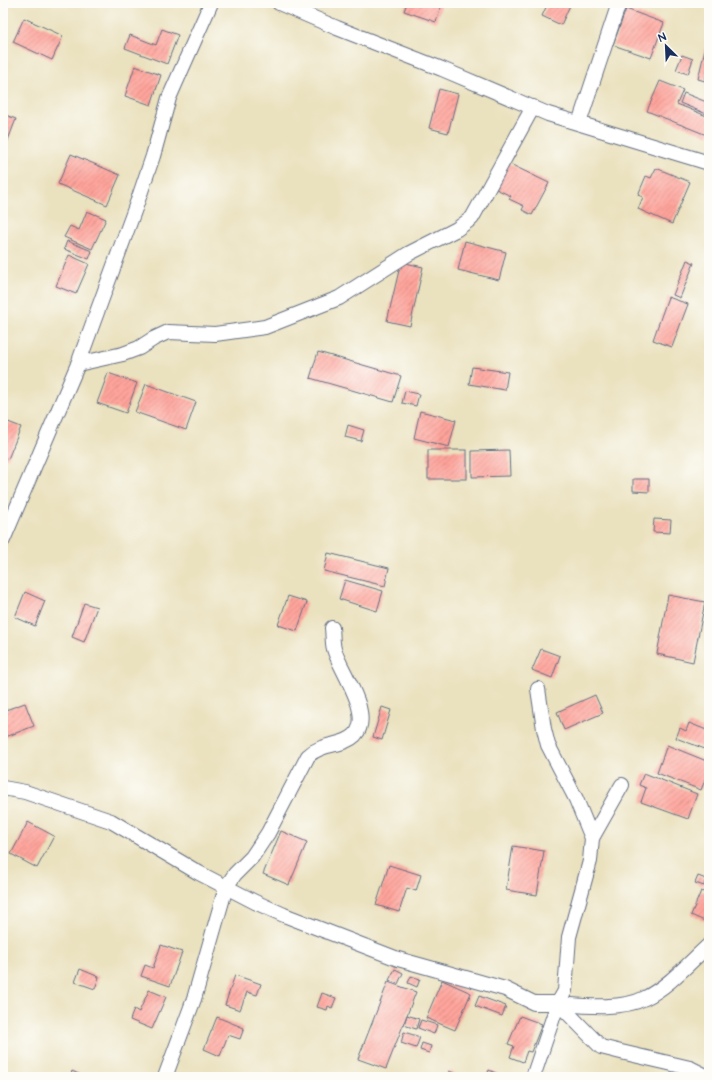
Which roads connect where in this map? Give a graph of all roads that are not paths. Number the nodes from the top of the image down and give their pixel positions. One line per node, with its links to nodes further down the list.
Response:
1 (211, 3): 7 (street)
2 (279, 3): 4 (street)
3 (619, 3): 5 (street)
4 (533, 107): 5 (street); 7 (street)
5 (579, 123): 6 (street)
6 (709, 163)
7 (78, 364): 8 (street)
8 (3, 540)
9 (332, 628): 14 (street)
10 (538, 689): 13 (street)
11 (622, 785): 13 (street)
12 (3, 788): 14 (street)
13 (592, 838): 16 (street)
14 (226, 887): 16 (street); 17 (street)
15 (709, 945): 16 (street)
16 (558, 1004): 18 (street); 19 (street)
17 (165, 1077)
18 (532, 1077)
19 (708, 1077)

